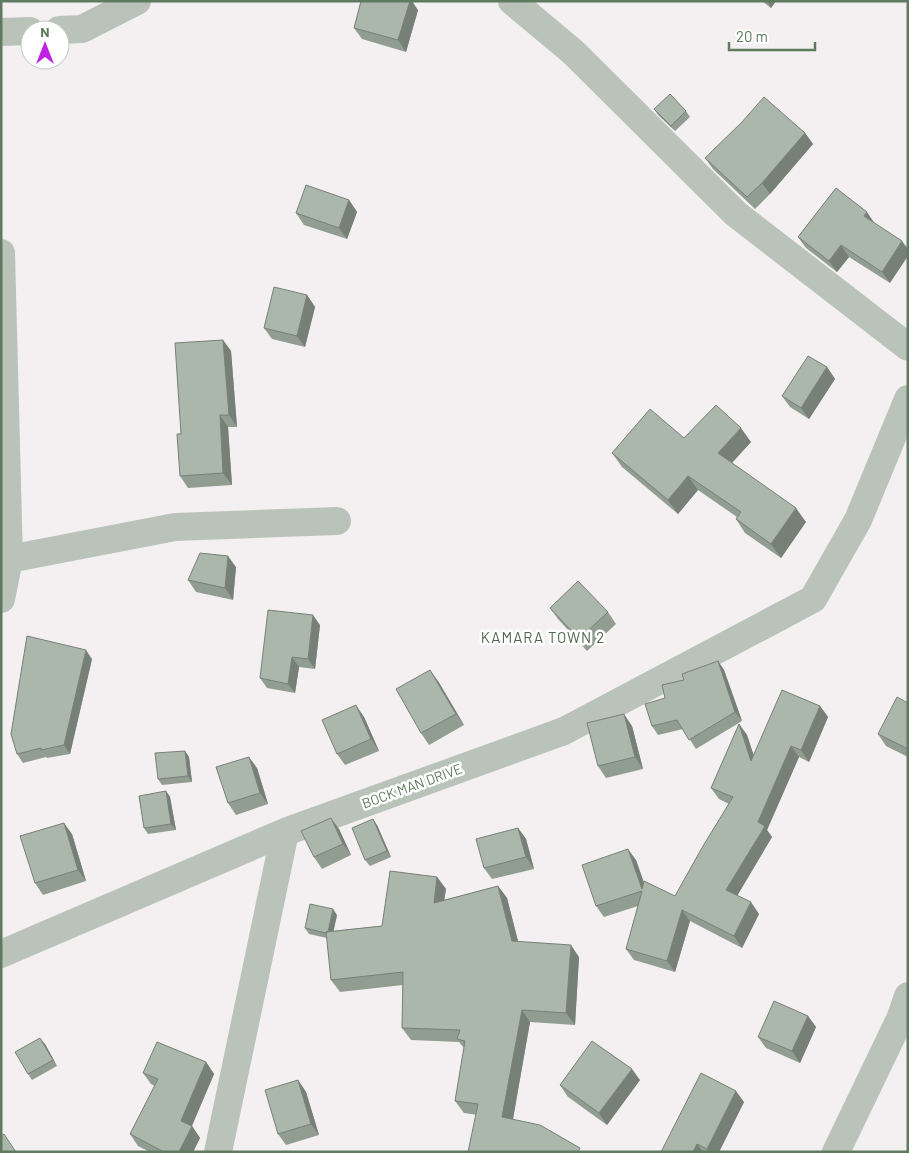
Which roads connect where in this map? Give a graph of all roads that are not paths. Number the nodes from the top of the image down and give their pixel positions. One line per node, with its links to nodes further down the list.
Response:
1 (137, 1): 3 (street)
2 (512, 1): 7 (street)
3 (71, 30)
4 (20, 31): 5 (street)
5 (1, 32)
6 (1, 253): 10 (street)
7 (908, 347)
8 (908, 399): 12 (street, BOCK MAN DRIVE)
9 (337, 521): 10 (street)
10 (9, 559): 11 (street)
11 (1, 599)
12 (285, 832): 13 (street, BOCK MAN DRIVE); 15 (street)
13 (1, 954)
14 (908, 996): 16 (street)
15 (218, 1152)
16 (836, 1152)

